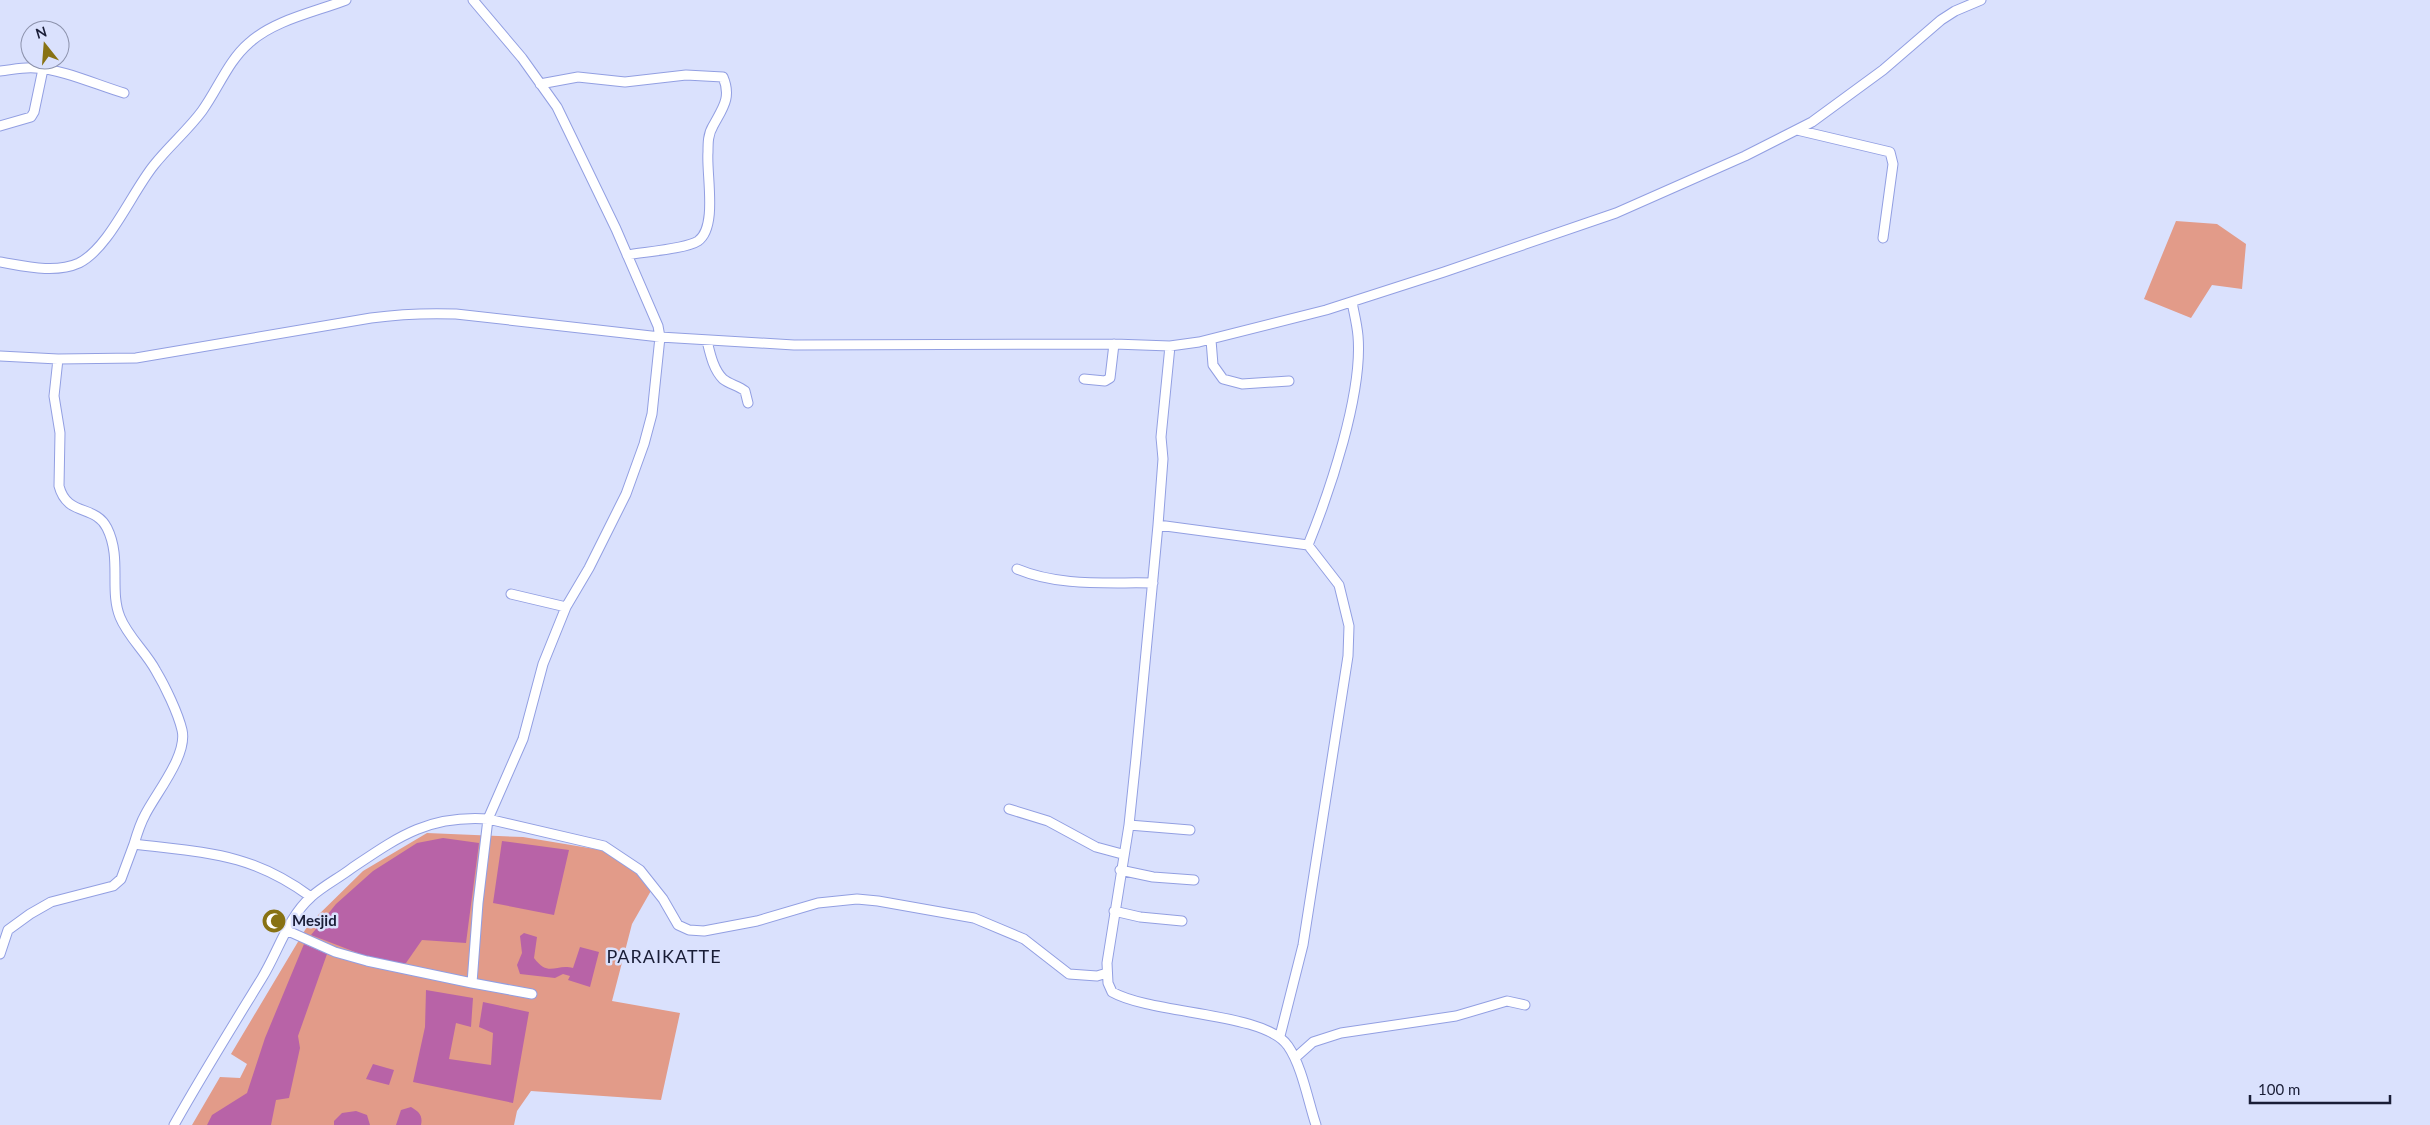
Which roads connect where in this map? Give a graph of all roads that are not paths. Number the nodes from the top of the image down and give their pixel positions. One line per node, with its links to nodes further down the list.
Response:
1 (346, 0): 14 (street)
2 (473, 0): 8 (street)
3 (1981, 0): 11 (street)
4 (20, 69): 7 (street)
5 (43, 70): 10 (street)
6 (47, 70): 9 (street)
7 (0, 71)
8 (540, 84): 13 (street); 13 (street)
9 (124, 93)
10 (0, 126)
11 (1797, 130): 12 (street); 15 (street)
12 (1883, 238)
13 (628, 255): 16 (street)
14 (0, 262)
15 (1352, 302): 18 (street); 27 (street)
16 (660, 337): 17 (street); 22 (street); 31 (street)
17 (707, 340): 19 (street); 25 (street)
18 (1210, 340): 20 (street); 24 (street)
19 (1114, 344): 20 (street); 23 (street)
20 (1170, 346): 26 (street)
21 (0, 356): 22 (street)
22 (58, 359): 36 (street)
23 (1084, 379)
24 (1289, 380)
25 (748, 403)
26 (1158, 525): 27 (street); 29 (street)
27 (1308, 545): 50 (street)
28 (1017, 569): 29 (street)
29 (1153, 583): 34 (street)
30 (511, 594): 31 (street)
31 (566, 607): 33 (street)
32 (1009, 810): 37 (street)
33 (488, 819): 40 (street); 46 (street); 47 (street)
34 (1128, 825): 35 (street); 37 (street)
35 (1190, 830)
36 (134, 844): 40 (street); 43 (street)
37 (1122, 854): 38 (street)
38 (1120, 870): 39 (street); 41 (street)
39 (1194, 880)
40 (311, 897): 44 (street)
41 (1114, 911): 42 (street); 46 (street)
42 (1182, 921)
43 (4, 928): 45 (street)
44 (288, 931): 47 (street); 52 (street)
45 (0, 954)
46 (1107, 973): 50 (street)
47 (472, 983): 48 (street)
48 (532, 994)
49 (1525, 1005): 51 (street)
50 (1280, 1036): 51 (street)
51 (1295, 1058): 53 (street)
52 (174, 1125)
53 (1316, 1125)

